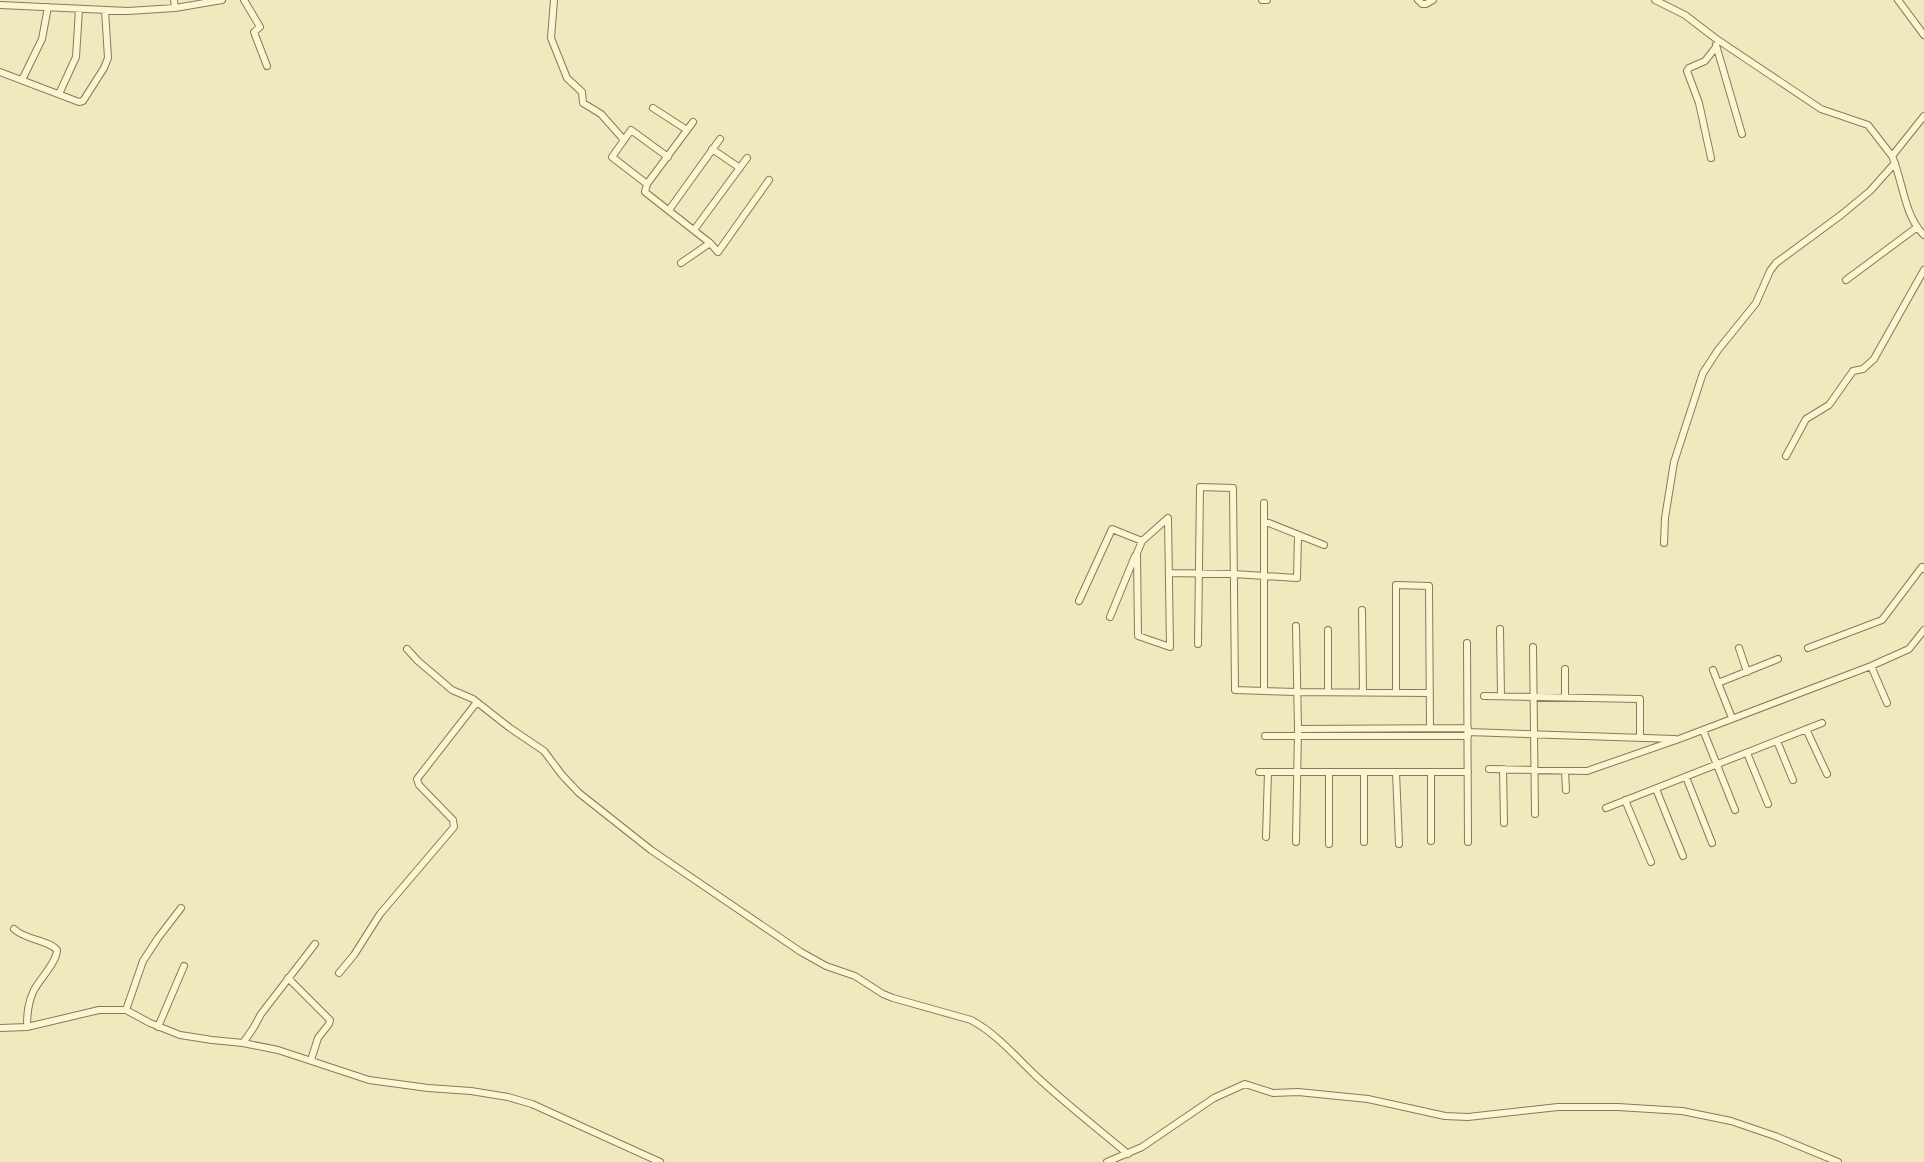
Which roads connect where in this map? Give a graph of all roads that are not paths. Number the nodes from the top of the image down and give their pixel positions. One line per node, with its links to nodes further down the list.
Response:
1 (174, 0): 13 (street)
2 (222, 0): 13 (street)
3 (244, 0): 19 (street)
4 (554, 0): 29 (street)
5 (1262, 0): 6 (street)
6 (1267, 0)
7 (1418, 0): 8 (street)
8 (1432, 0)
9 (1655, 0): 17 (street)
10 (1898, 0): 16 (street)
11 (0, 5): 12 (street)
12 (48, 7): 14 (street); 21 (street)
13 (175, 8): 15 (street)
14 (79, 9): 15 (street); 22 (street)
15 (106, 10): 22 (street)
16 (1924, 35)
17 (1715, 38): 18 (street); 31 (street)
18 (1716, 47): 27 (street); 34 (street)
19 (267, 66)
20 (0, 72): 21 (street)
21 (22, 80): 22 (street)
22 (59, 94)
23 (653, 108): 26 (street)
24 (1924, 116): 31 (street)
25 (693, 122): 26 (street)
26 (687, 130): 32 (street)
27 (1742, 134)
28 (720, 139): 30 (street)
29 (624, 140): 32 (street); 38 (street)
30 (712, 149): 36 (street); 39 (street)
31 (1892, 156): 35 (street)
32 (668, 157): 38 (street)
33 (747, 158): 36 (street)
34 (1711, 158)
35 (1895, 163): 40 (street); 52 (street)
36 (740, 168): 41 (street)
37 (769, 180): 43 (street)
38 (647, 184): 39 (street)
39 (669, 210): 41 (street)
40 (1916, 228): 42 (street); 46 (street)
41 (694, 230): 43 (street)
42 (1924, 235)
43 (710, 243): 44 (street)
44 (681, 263)
45 (1924, 270): 47 (street)
46 (1846, 280)
47 (1786, 456)
48 (1264, 503): 49 (street)
49 (1264, 521): 50 (street); 59 (street)
50 (1298, 535): 53 (street); 59 (street)
51 (1142, 541): 54 (street); 56 (street); 60 (street)
52 (1664, 542)
53 (1324, 544)
54 (1137, 553): 56 (street); 62 (street)
55 (1924, 569): 71 (street)
56 (1169, 573): 57 (street)
57 (1199, 573): 58 (street); 58 (street); 68 (street)
58 (1234, 574): 59 (street); 79 (street)
59 (1264, 576): 79 (street)
60 (1079, 601)
61 (1362, 610): 82 (street)
62 (1110, 617)
63 (1296, 626): 80 (street)
64 (1500, 629): 86 (street)
65 (1328, 630): 81 (street)
66 (1924, 630): 74 (street)
67 (1467, 643): 97 (street)
68 (1198, 644)
69 (1533, 647): 87 (street)
70 (1739, 648): 77 (street)
71 (1808, 648)
72 (407, 649): 89 (street)
73 (1778, 660): 77 (street)
74 (1871, 666): 90 (street); 91 (street)
75 (1565, 669): 88 (street)
76 (1713, 670): 78 (street)
77 (1748, 672): 78 (street)
78 (1718, 683): 91 (street)
79 (1264, 691): 80 (street)
80 (1297, 692): 81 (street); 94 (street)
81 (1328, 692): 82 (street)
82 (1363, 692): 83 (street)
83 (1396, 692): 84 (street); 84 (street)
84 (1430, 693): 93 (street)
85 (1484, 696): 86 (street)
86 (1501, 696): 87 (street)
87 (1534, 697): 88 (street); 98 (street)
88 (1565, 697): 101 (street)
89 (477, 702): 143 (street); 151 (street)
90 (1887, 703)
91 (1732, 718): 96 (street)
92 (1822, 723): 95 (street)
93 (1430, 728): 94 (street); 97 (street)
94 (1298, 729): 100 (street)
95 (1806, 729): 103 (street); 118 (street)
96 (1703, 730): 102 (street); 105 (street)
97 (1468, 732): 98 (street); 100 (street); 117 (street)
98 (1534, 733): 101 (street); 108 (street)
99 (1265, 736): 100 (street)
100 (1298, 736): 112 (street)
101 (1640, 737): 102 (street)
102 (1679, 739): 109 (street)
103 (1777, 741): 104 (street); 120 (street)
104 (1747, 753): 105 (street); 124 (street)
105 (1717, 764): 119 (street); 126 (street)
106 (1489, 769): 107 (street)
107 (1503, 769): 108 (street); 128 (street)
108 (1535, 770): 109 (street); 127 (street)
109 (1565, 771): 122 (street)
110 (1260, 772): 111 (street)
111 (1268, 772): 112 (street); 129 (street)
112 (1297, 772): 113 (street); 131 (street)
113 (1329, 772): 114 (street); 135 (street)
114 (1364, 772): 115 (street); 132 (street)
115 (1396, 772): 116 (street); 136 (street)
116 (1431, 772): 117 (street); 130 (street)
117 (1468, 772): 133 (street)
118 (1826, 774)
119 (1686, 777): 121 (street); 134 (street)
120 (1793, 780)
121 (1656, 789): 123 (street); 137 (street)
122 (1566, 790)
123 (1625, 800): 125 (street); 138 (street)
124 (1768, 804)
125 (1606, 808)
126 (1735, 810)
127 (1535, 814)
128 (1504, 823)
129 (1266, 837)
130 (1431, 841)
131 (1296, 842)
132 (1364, 842)
133 (1468, 842)
134 (1712, 843)
135 (1329, 844)
136 (1399, 844)
137 (1683, 856)
138 (1651, 862)
139 (181, 908): 145 (street)
140 (14, 929): 147 (street)
141 (315, 944): 144 (street)
142 (184, 966): 146 (street)
143 (339, 973)
144 (288, 978): 149 (street); 150 (street)
145 (126, 1010): 146 (street); 147 (street)
146 (158, 1026): 149 (street)
147 (27, 1027): 148 (street)
148 (0, 1028)
149 (243, 1043): 150 (street)
150 (311, 1060): 152 (street)
151 (1128, 1154): 153 (street); 154 (street)
152 (660, 1162)
153 (1107, 1162)
154 (1838, 1162)

